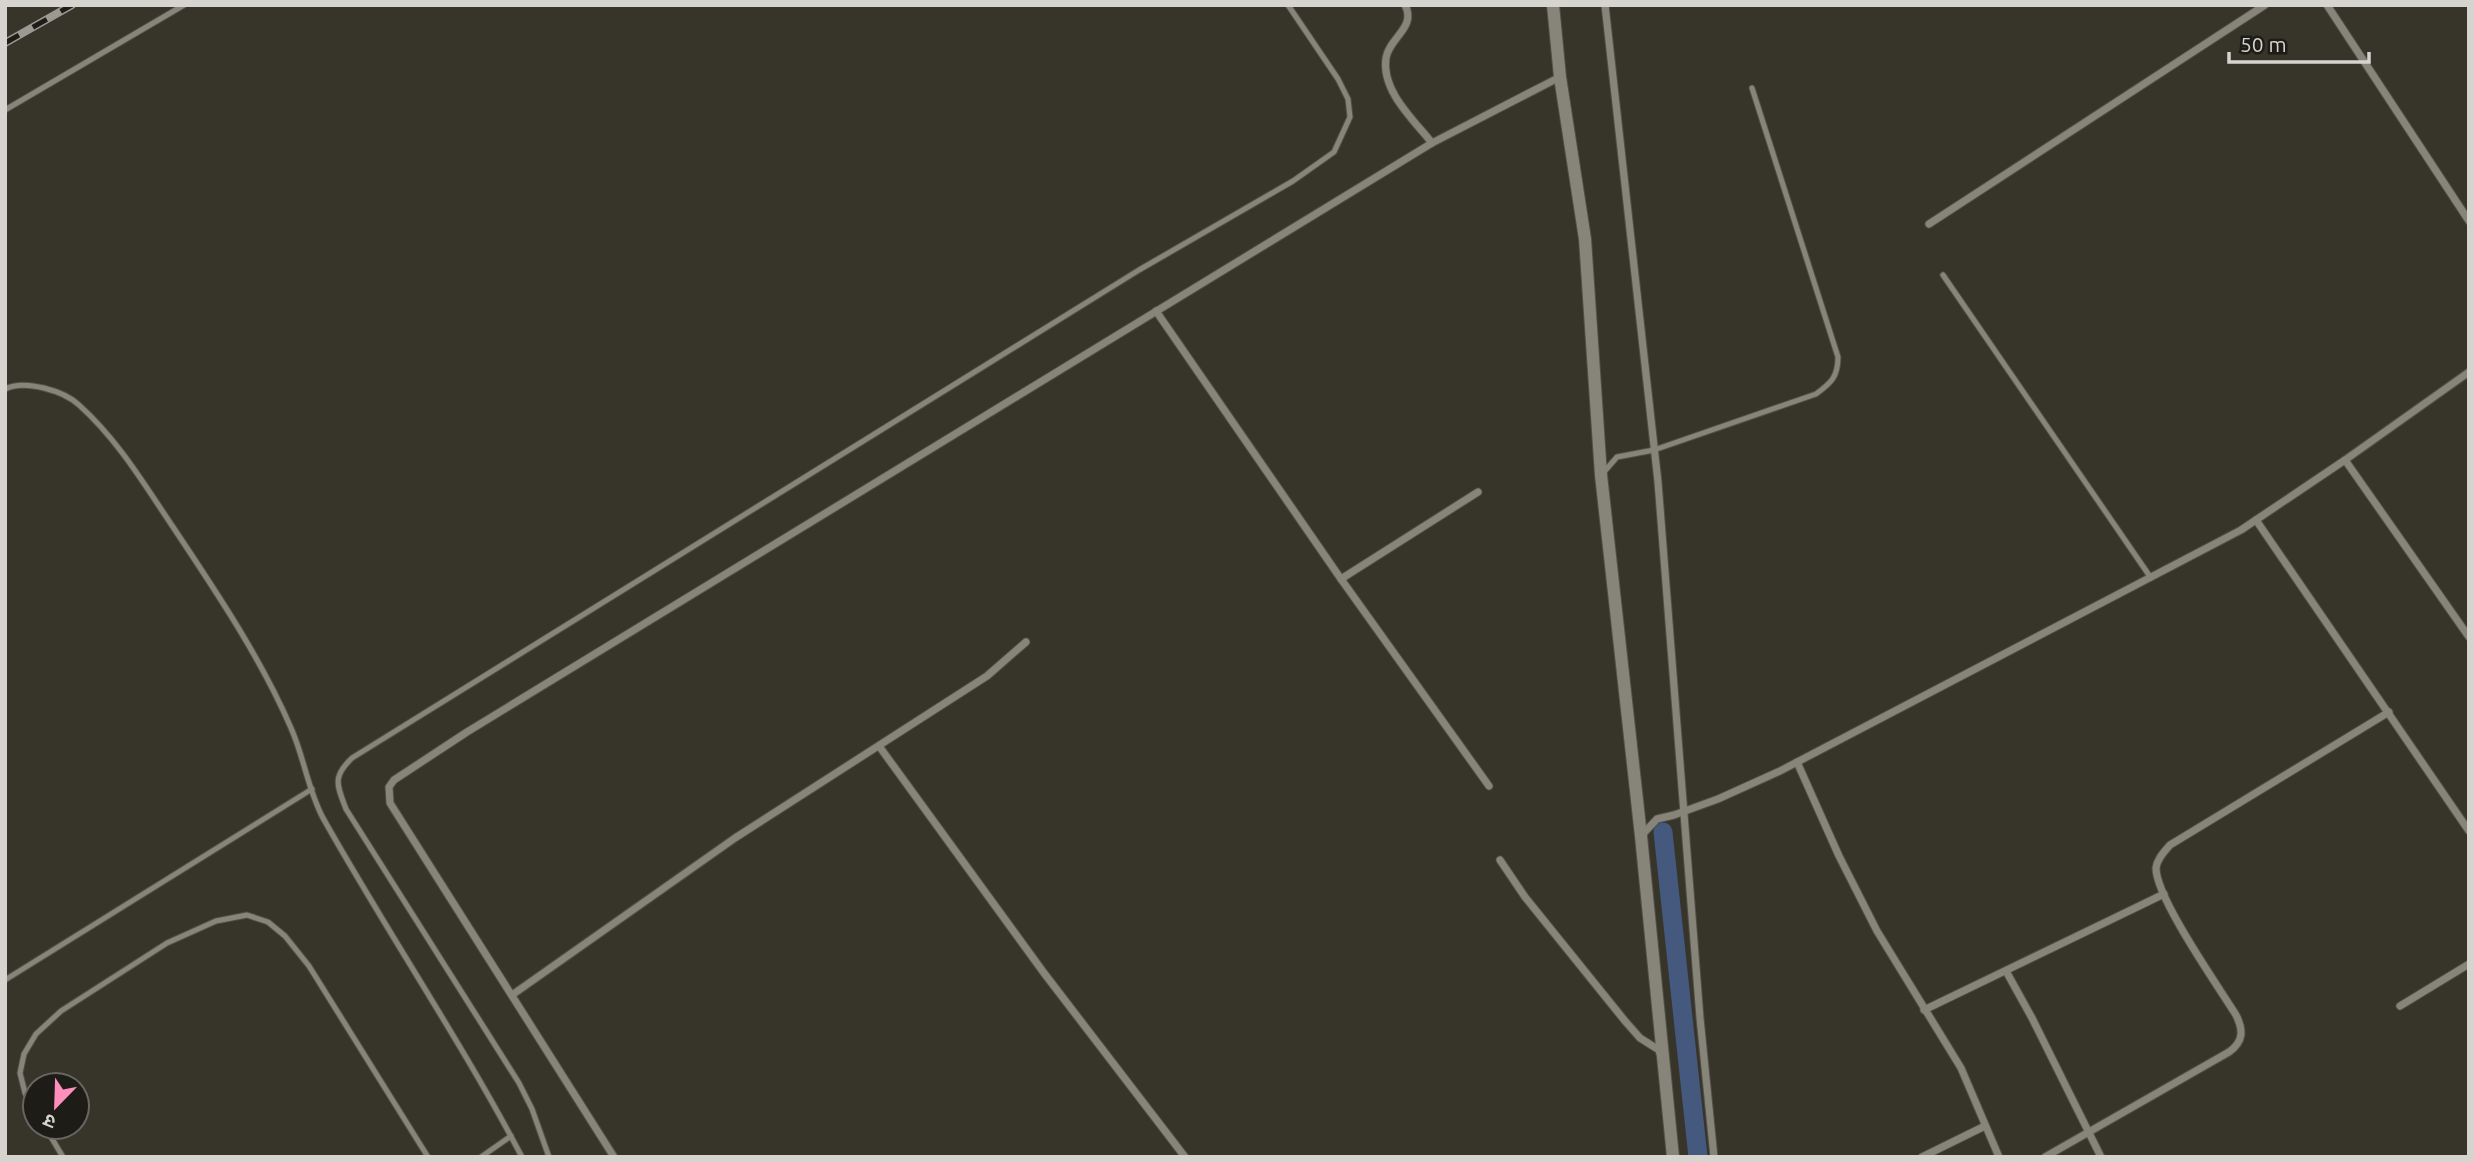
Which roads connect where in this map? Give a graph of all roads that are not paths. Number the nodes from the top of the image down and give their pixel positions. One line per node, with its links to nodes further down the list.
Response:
1 (184, 5): 10 (lane)
2 (1288, 5): 53 (lane)
3 (1405, 5): 11 (street)
4 (1553, 5): 8 (street)
5 (1605, 5): 18 (street)
6 (2265, 5): 13 (street)
7 (2327, 5): 12 (street)
8 (1560, 77): 11 (street); 20 (street)
9 (1752, 88): 18 (lane)
10 (5, 110)
11 (1432, 142): 15 (street)
12 (2469, 221)
13 (1929, 224)
14 (1943, 275): 23 (lane)
15 (1156, 311): 24 (street); 40 (street)
16 (2469, 372): 19 (street)
17 (5, 389): 31 (lane)
18 (1654, 450): 20 (lane); 32 (street)
19 (2345, 460): 22 (street); 25 (street)
20 (1601, 475): 34 (street)
21 (1478, 492): 24 (street)
22 (2256, 520): 23 (street); 27 (street)
23 (2151, 578): 29 (street)
24 (1341, 579): 30 (street)
25 (2469, 637)
26 (1026, 642): 28 (street)
27 (2389, 712): 33 (street); 36 (street)
28 (879, 746): 40 (street); 55 (street)
29 (1797, 762): 32 (street); 42 (street)
30 (1489, 786)
31 (312, 789): 39 (lane); 47 (lane)
32 (1684, 811): 34 (street); 57 (street)
33 (2469, 831)
34 (1641, 836): 43 (street)
35 (1500, 860): 43 (street)
36 (2164, 894): 38 (street); 46 (street)
37 (2469, 964): 41 (street)
38 (2006, 971): 42 (street); 46 (street)
39 (5, 979)
40 (512, 995): 54 (street)
41 (2400, 1006)
42 (1924, 1010): 45 (street)
43 (1663, 1069): 56 (street)
44 (21, 1077): 50 (lane)
45 (1985, 1126): 58 (street); 59 (street)
46 (2089, 1133): 60 (street); 61 (street)
47 (510, 1136): 51 (lane); 52 (lane)
48 (53, 1141): 49 (lane)
49 (63, 1157)
50 (428, 1157)
51 (481, 1157)
52 (522, 1157)
53 (549, 1157)
54 (614, 1157)
55 (1185, 1157)
56 (1673, 1157)
57 (1714, 1157)
58 (1922, 1157)
59 (1999, 1157)
60 (2045, 1157)
61 (2101, 1157)

